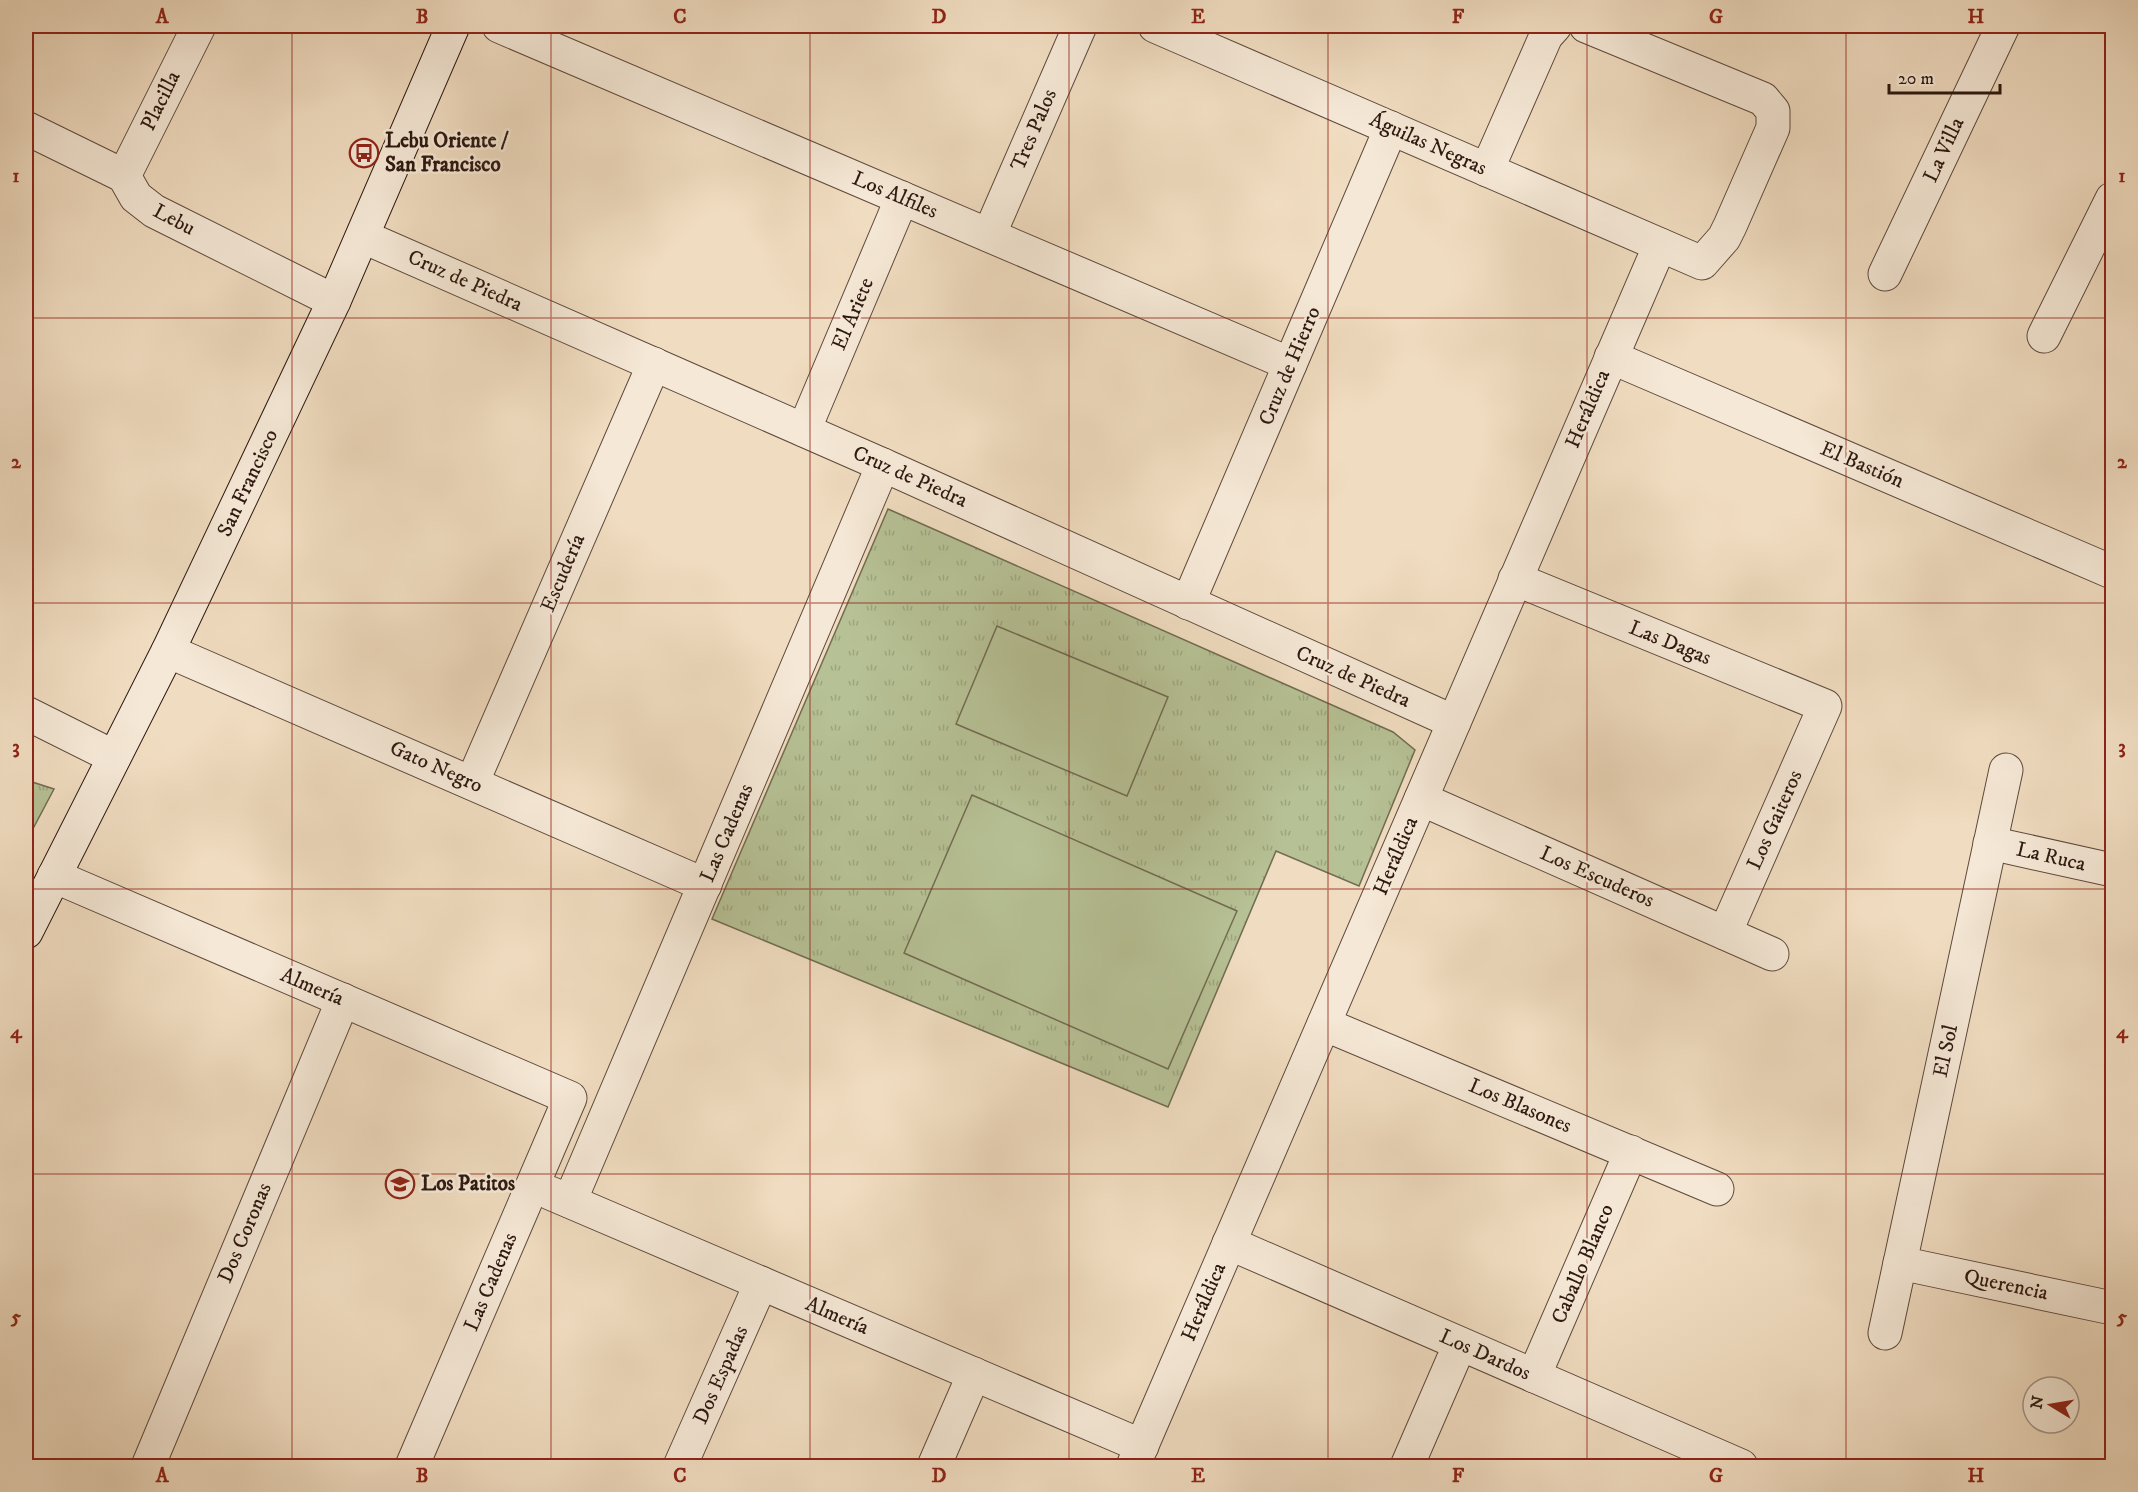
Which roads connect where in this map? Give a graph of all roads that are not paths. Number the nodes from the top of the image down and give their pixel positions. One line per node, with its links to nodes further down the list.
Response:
1 (199, 26): 12 (street, Placilla)
2 (453, 26): 16 (street, San Francisco)
3 (499, 26): 13 (street, Los Alfiles)
4 (1080, 26): 15 (street, Tres Palos)
5 (1155, 26): 10 (street, Águilas Negras)
6 (1555, 26): 11 (street)
7 (1586, 26): 17 (street, Águilas Negras)
8 (2003, 26): 18 (street, La Villa)
9 (26, 128): 12 (street, Lebu)
10 (1391, 128): 11 (street, Águilas Negras); 23 (street, Cruz de Hierro)
11 (1487, 170): 17 (street, Águilas Negras)
12 (124, 176): 19 (street, Lebu)
13 (902, 198): 15 (street, Los Alfiles); 24 (street, El Ariete)
14 (2112, 199): 20 (street)
15 (989, 235): 23 (street, Los Alfiles)
16 (364, 237): 19 (street, San Francisco); 22 (street, Cruz de Piedra)
17 (1659, 245): 21 (street, Heráldica)
18 (1885, 273)
19 (334, 301): 29 (street, San Francisco)
20 (2044, 336)
21 (1611, 357): 26 (street, El Bastión); 27 (street, Heráldica)
22 (654, 364): 24 (street, Cruz de Piedra); 35 (street, Escudería)
23 (1290, 364): 28 (street, Cruz de Hierro)
24 (804, 430): 25 (street, Cruz de Piedra)
25 (883, 465): 28 (street, Cruz de Piedra); 40 (street, Las Cadenas)
26 (2112, 572)
27 (1515, 579): 30 (street, Las Dagas); 32 (street, Heráldica)
28 (1188, 603): 32 (street, Cruz de Piedra)
29 (168, 651): 33 (street, San Francisco); 35 (street, Gato Negro)
30 (1825, 706): 42 (street, Los Gaiteros)
31 (26, 713): 33 (street)
32 (1454, 722): 36 (street, Heráldica)
33 (114, 757): 39 (street, San Francisco)
34 (2006, 770): 37 (street, El Sol)
35 (472, 783): 40 (street, Gato Negro)
36 (1421, 799): 42 (street, Los Escuderos); 45 (street, Heráldica)
37 (1990, 843): 38 (street, La Ruca); 52 (street, El Sol)
38 (2112, 870)
39 (54, 876): 41 (street, San Francisco); 44 (street, Almería)
40 (705, 885): 50 (street, Las Cadenas)
41 (26, 932)
42 (1725, 933): 43 (street, Los Escuderos)
43 (1772, 954)
44 (343, 1000): 46 (street, Almería); 61 (street, Dos Coronas)
45 (1324, 1024): 47 (street, Los Blasones); 51 (street, Heráldica)
46 (570, 1098): 48 (street, Las Cadenas)
47 (1631, 1152): 49 (street, Los Blasones); 58 (street, Caballo Blanco)
48 (533, 1185): 50 (street, Almería); 62 (street, Las Cadenas)
49 (1717, 1189)
50 (570, 1201): 53 (street, Almería)
51 (1229, 1243): 56 (street, Los Dardos); 60 (street, Heráldica)
52 (1900, 1263): 54 (street, Querencia); 55 (street, El Sol)
53 (761, 1283): 57 (street, Almería); 63 (street, Dos Espadas)
54 (2112, 1308)
55 (1885, 1333)
56 (1460, 1344): 58 (street, Los Dardos); 65 (street)
57 (974, 1374): 60 (street, Almería); 64 (street)
58 (1534, 1376): 59 (street, Los Dardos)
59 (1680, 1454): 66 (street, Los Dardos)
60 (1137, 1456)
61 (148, 1467)
62 (412, 1467)
63 (680, 1467)
64 (934, 1467)
65 (1407, 1467)
66 (1741, 1467)

